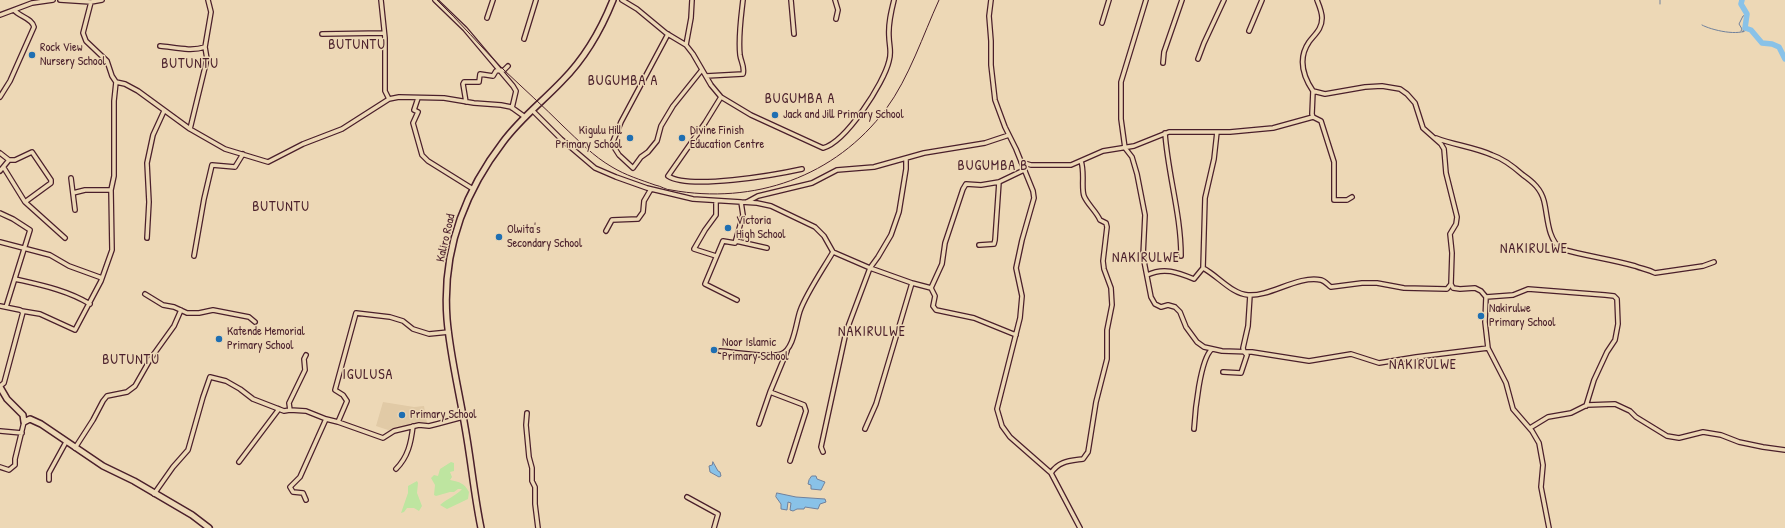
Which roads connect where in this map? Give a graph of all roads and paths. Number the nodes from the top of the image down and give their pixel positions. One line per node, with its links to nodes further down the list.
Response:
1 (53, 0): 24 (street)
2 (60, 0): 23 (street)
3 (102, 0): 23 (street)
4 (208, 0): 37 (street)
5 (380, 0): 30 (street)
6 (435, 0): 41 (street)
7 (493, 0): 26 (street)
8 (536, 0): 34 (street)
9 (613, 0): 52 (main road, Kaliro Road)
10 (622, 0): 32 (street)
11 (692, 0): 35 (street)
12 (743, 0): 43 (street)
13 (791, 0): 33 (street)
14 (835, 0): 27 (street)
15 (894, 0): 47 (street)
16 (991, 0): 59 (street)
17 (1109, 0): 28 (street)
18 (1146, 0): 62 (street)
19 (1182, 0): 39 (street)
20 (1224, 0): 38 (street)
21 (1262, 0): 29 (street)
22 (1317, 0): 45 (street)
23 (91, 2): 44 (street)
24 (14, 10): 25 (street); 46 (street)
25 (0, 15)
26 (487, 18)
27 (836, 19)
28 (1102, 23)
29 (1249, 31)
30 (384, 33): 31 (street); 49 (street)
31 (322, 34)
32 (668, 34): 35 (street); 42 (street)
33 (794, 34)
34 (524, 39)
35 (686, 45): 42 (street)
36 (160, 46): 37 (street)
37 (205, 47): 56 (street)
38 (1198, 59)
39 (1162, 63)
40 (508, 66): 41 (street)
41 (499, 70): 50 (street); 51 (street)
42 (701, 71): 43 (street)
43 (706, 76): 47 (street)
44 (116, 82): 53 (street); 78 (street)
45 (1313, 92): 55 (street); 60 (street)
46 (0, 97)
47 (721, 97): 71 (street)
48 (418, 98): 49 (street); 50 (street); 76 (street)
49 (389, 99): 64 (street)
50 (466, 102): 51 (street)
51 (512, 108): 54 (street)
52 (532, 110): 54 (main road, Kaliro Road); 77 (street)
53 (164, 111): 56 (street); 89 (street)
54 (525, 117): 76 (main road, Kaliro Road)
55 (1313, 117): 57 (street); 80 (street)
56 (190, 129): 64 (street)
57 (1217, 132): 58 (street); 101 (street)
58 (1165, 133): 61 (street); 98 (street)
59 (1008, 135): 66 (street); 69 (street)
60 (1433, 137): 99 (street); 106 (street)
61 (1134, 146): 62 (street); 65 (street)
62 (1125, 148): 65 (street); 68 (street)
63 (0, 153): 67 (street)
64 (243, 154): 96 (street)
65 (1131, 156): 102 (street)
66 (906, 159): 84 (street); 100 (street)
67 (9, 160): 70 (street); 82 (street)
68 (1081, 161): 69 (street); 154 (street)
69 (1021, 162): 72 (street)
70 (4, 168): 73 (street); 82 (street)
71 (802, 169)
72 (1024, 170): 75 (street); 119 (street)
73 (0, 171)
74 (71, 178): 79 (street)
75 (999, 182): 92 (street); 107 (street)
76 (473, 188): 118 (main road, Kaliro Road)
77 (651, 189): 81 (street); 87 (street)
78 (111, 190): 79 (street); 103 (street)
79 (73, 193): 85 (street)
80 (1352, 197)
81 (716, 201): 83 (street); 97 (street)
82 (25, 202): 88 (street)
83 (741, 202): 84 (street); 90 (street)
84 (746, 202): 95 (street)
85 (75, 210)
86 (0, 213): 93 (street)
87 (606, 231)
88 (65, 238)
89 (147, 238)
90 (736, 241): 94 (street); 97 (street)
91 (0, 242): 93 (street)
92 (979, 245)
93 (25, 248): 103 (street); 104 (street)
94 (767, 248)
95 (833, 252): 100 (street); 123 (street)
96 (194, 256)
97 (716, 256): 111 (street)
98 (1181, 256)
99 (1714, 262)
100 (870, 268): 105 (street); 149 (street)
101 (1203, 268): 102 (street); 109 (street)
102 (1147, 275): 121 (street)
103 (102, 278): 112 (street)
104 (15, 279): 112 (street); 114 (street)
105 (912, 283): 107 (street); 142 (street)
106 (1451, 284): 109 (street); 110 (street)
107 (931, 288): 119 (street)
108 (145, 294): 115 (street)
109 (1250, 295): 124 (street)
110 (1486, 297): 120 (street); 129 (street)
111 (737, 300)
112 (90, 304): 116 (street)
113 (0, 306): 114 (street)
114 (6, 307): 116 (street)
115 (181, 310): 117 (street); 147 (street)
116 (22, 311): 127 (street)
117 (255, 322)
118 (449, 332): 134 (main road, Kaliro Road); 138 (street)
119 (1016, 335): 154 (street)
120 (1488, 348): 124 (street); 141 (street)
121 (1212, 349): 124 (street); 143 (street)
122 (720, 351): 123 (street)
123 (787, 351): 128 (street)
124 (1244, 352): 126 (street)
125 (306, 355): 131 (street)
126 (1223, 372)
127 (0, 387): 133 (main road)
128 (770, 392): 139 (street); 150 (street)
129 (1586, 406): 141 (street); 148 (street)
130 (279, 409): 131 (street); 151 (street); 156 (street)
131 (290, 410): 136 (street)
132 (527, 413): 161 (street)
133 (23, 415): 135 (main road); 137 (main road)
134 (463, 417): 140 (street); 160 (main road, Kaliro Road)
135 (30, 419): 137 (main road); 146 (main road)
136 (326, 419): 138 (street); 158 (street)
137 (24, 422): 145 (street)
138 (338, 422): 140 (street)
139 (759, 424)
140 (414, 426): 153 (street)
141 (1530, 428): 164 (street)
142 (865, 429)
143 (1194, 429)
144 (0, 431): 145 (street)
145 (22, 433): 152 (street)
146 (66, 442): 147 (main road); 155 (street)
147 (75, 448): 156 (main road)
148 (1785, 450)
149 (823, 452)
150 (790, 461)
151 (239, 462)
152 (0, 467)
153 (396, 469)
154 (1051, 473): 163 (street)
155 (48, 480)
156 (154, 494): 159 (main road)
157 (687, 497): 162 (street)
158 (306, 500)
159 (209, 528)
160 (481, 528)
161 (538, 528)
162 (714, 528)
163 (1080, 528)
164 (1549, 528)

